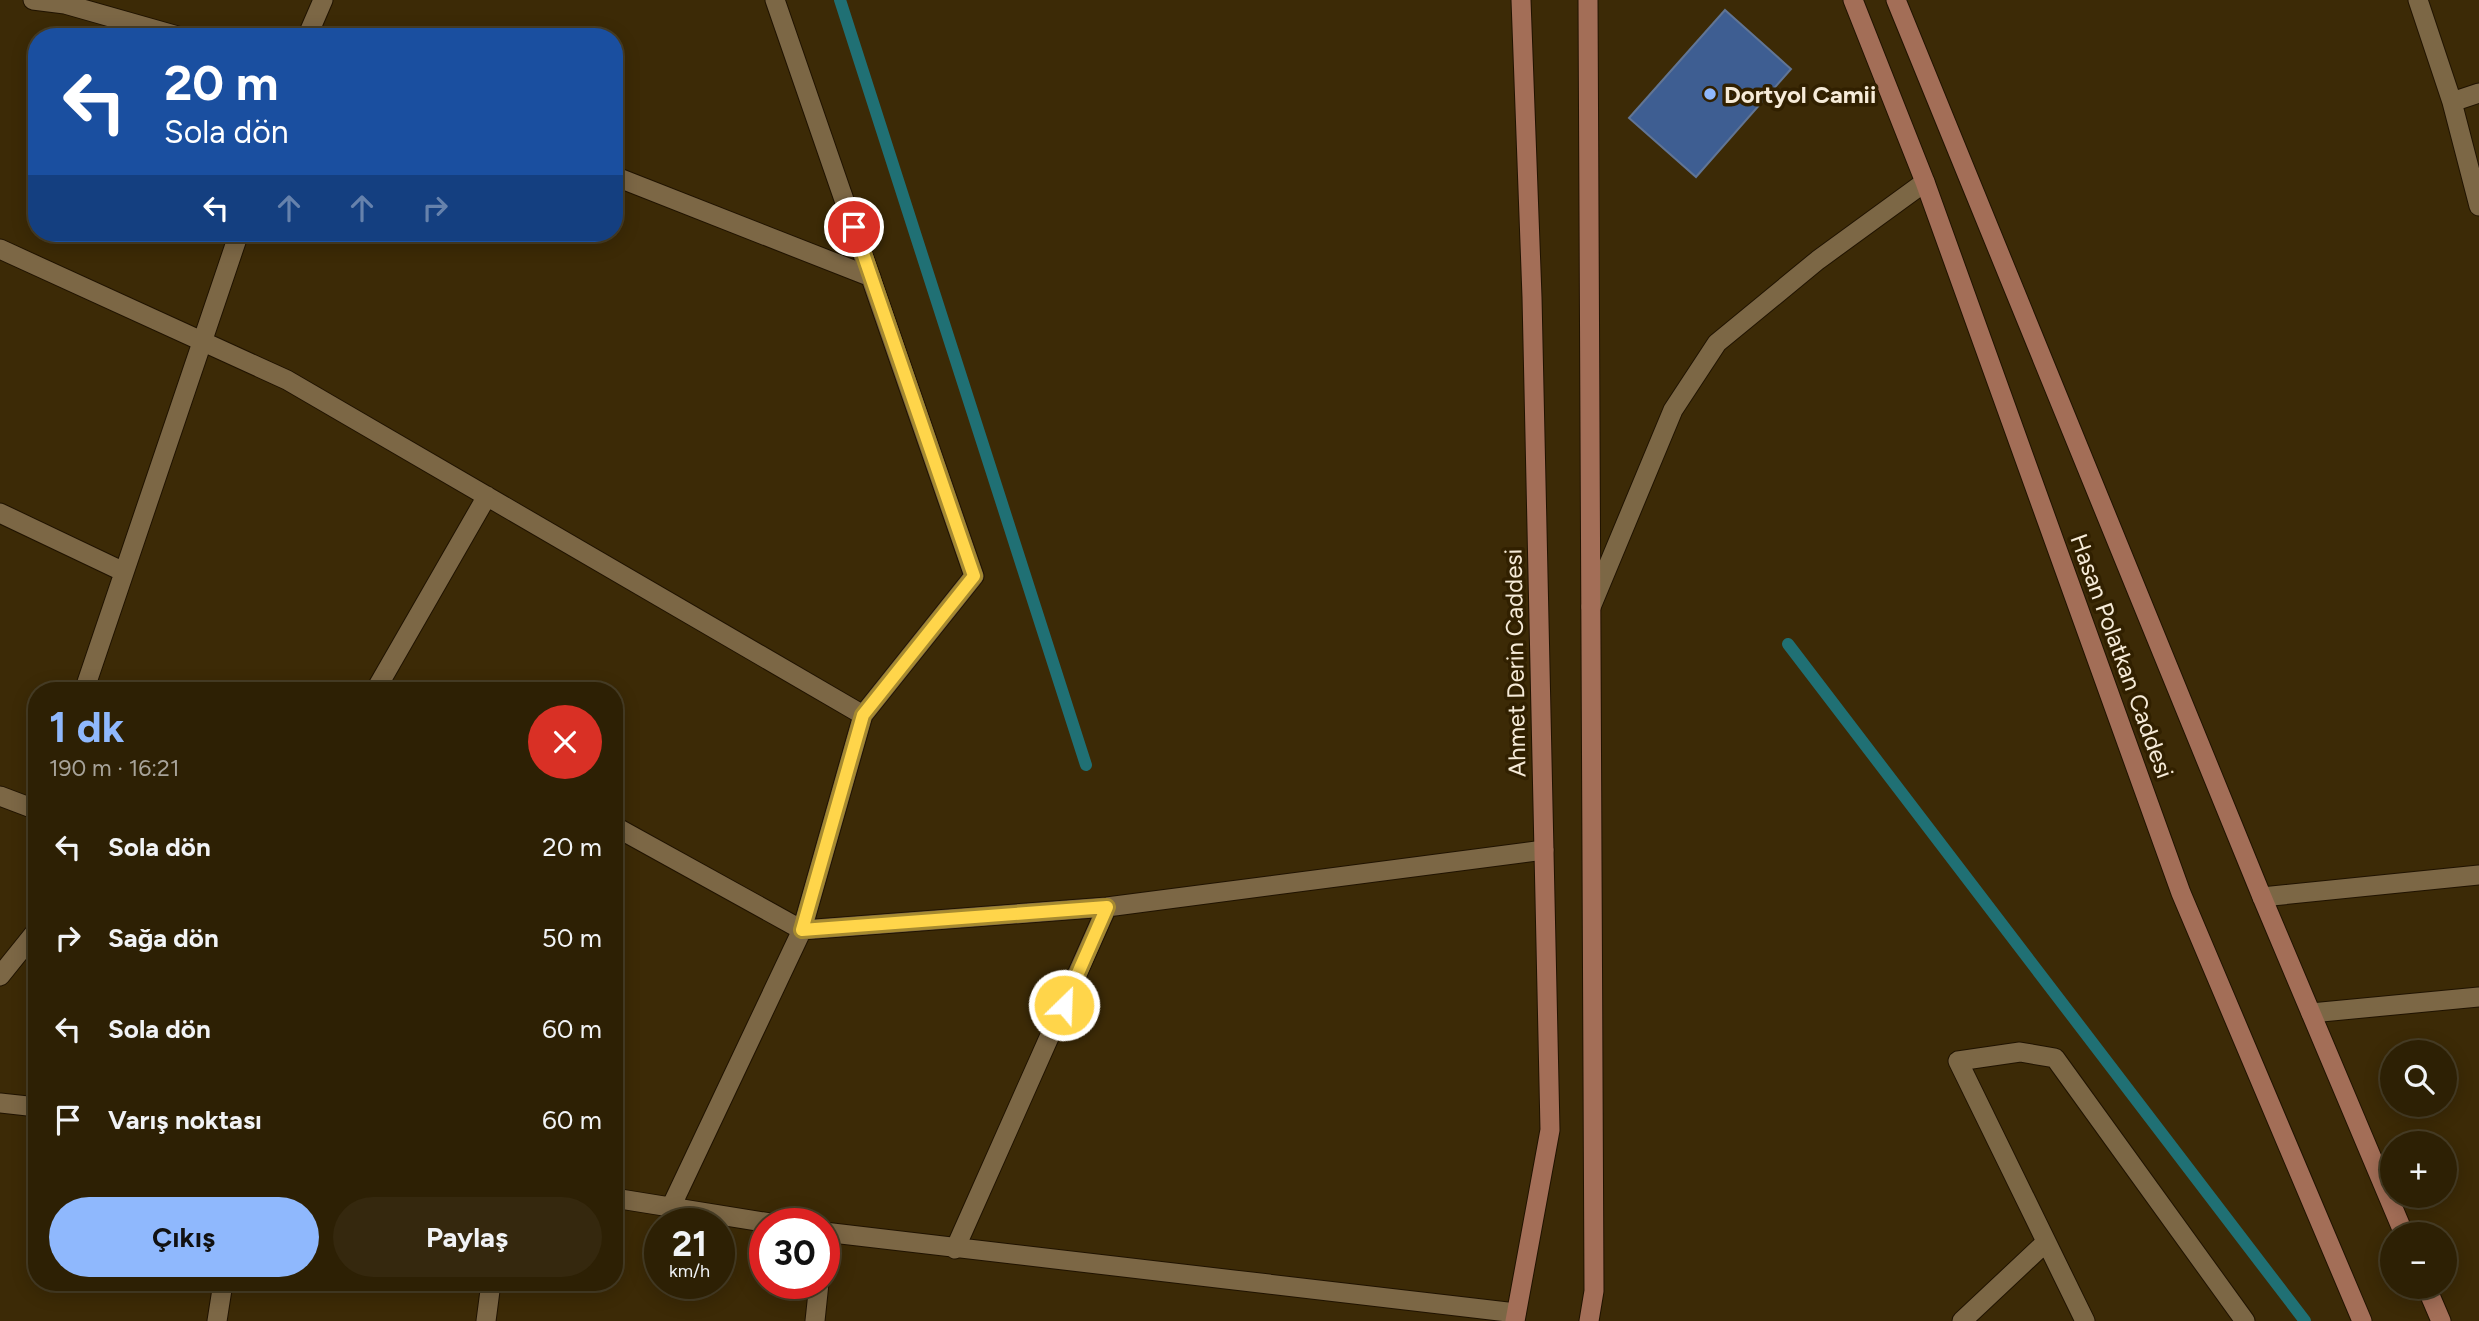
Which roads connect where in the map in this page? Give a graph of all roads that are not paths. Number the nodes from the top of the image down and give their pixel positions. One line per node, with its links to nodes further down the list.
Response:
1 (33, 0): 9 (street)
2 (323, 0): 10 (street)
3 (775, 0): 18 (street)
4 (1521, 0): 30 (main road, Ahmet Derin Caddesi)
5 (1588, 0): 23 (main road)
6 (1853, 0): 14 (main road, Hasan Polatkan Caddesi)
7 (1895, 0): 32 (main road, Hasan Polatkan Caddesi)
8 (2418, 0): 12 (street)
9 (149, 28)
10 (311, 28)
11 (2479, 93): 12 (street)
12 (2452, 102): 15 (street)
13 (623, 180): 18 (street)
14 (1926, 182): 23 (street); 60 (main road, Hasan Polatkan Caddesi)
15 (2479, 206)
16 (236, 242): 19 (street)
17 (0, 249): 19 (street)
18 (871, 277): 26 (street)
19 (203, 343): 20 (street); 22 (street)
20 (487, 496): 25 (street); 26 (street)
21 (0, 513): 22 (street)
22 (124, 572): 24 (street)
23 (1591, 607): 56 (main road)
24 (87, 682)
25 (380, 682)
26 (863, 715): 34 (street)
27 (0, 796): 28 (street)
28 (28, 807)
29 (623, 831): 34 (street)
30 (1544, 850): 33 (street); 52 (main road, Ahmet Derin Caddesi)
31 (2479, 875): 32 (street)
32 (2262, 897): 38 (main road, Hasan Polatkan Caddesi)
33 (1107, 907): 34 (street); 47 (street)
34 (802, 930): 42 (street)
35 (28, 941): 36 (street)
36 (0, 976)
37 (2479, 997): 38 (street)
38 (2311, 1013): 44 (main road, Hasan Polatkan Caddesi)
39 (0, 1102): 40 (street)
40 (28, 1106)
41 (623, 1199): 42 (street)
42 (671, 1207): 43 (street)
43 (749, 1220)
44 (2399, 1222)
45 (840, 1237): 47 (street)
46 (2045, 1243): 57 (street); 58 (street); 59 (street)
47 (955, 1249): 52 (street)
48 (222, 1291): 53 (street)
49 (490, 1291): 54 (street)
50 (817, 1299): 55 (street)
51 (2432, 1299): 61 (main road)
52 (1516, 1317)
53 (216, 1321)
54 (486, 1321)
55 (815, 1321)
56 (1589, 1321)
57 (1962, 1321)
58 (2085, 1321)
59 (2245, 1321)
60 (2362, 1321)
61 (2441, 1321)

